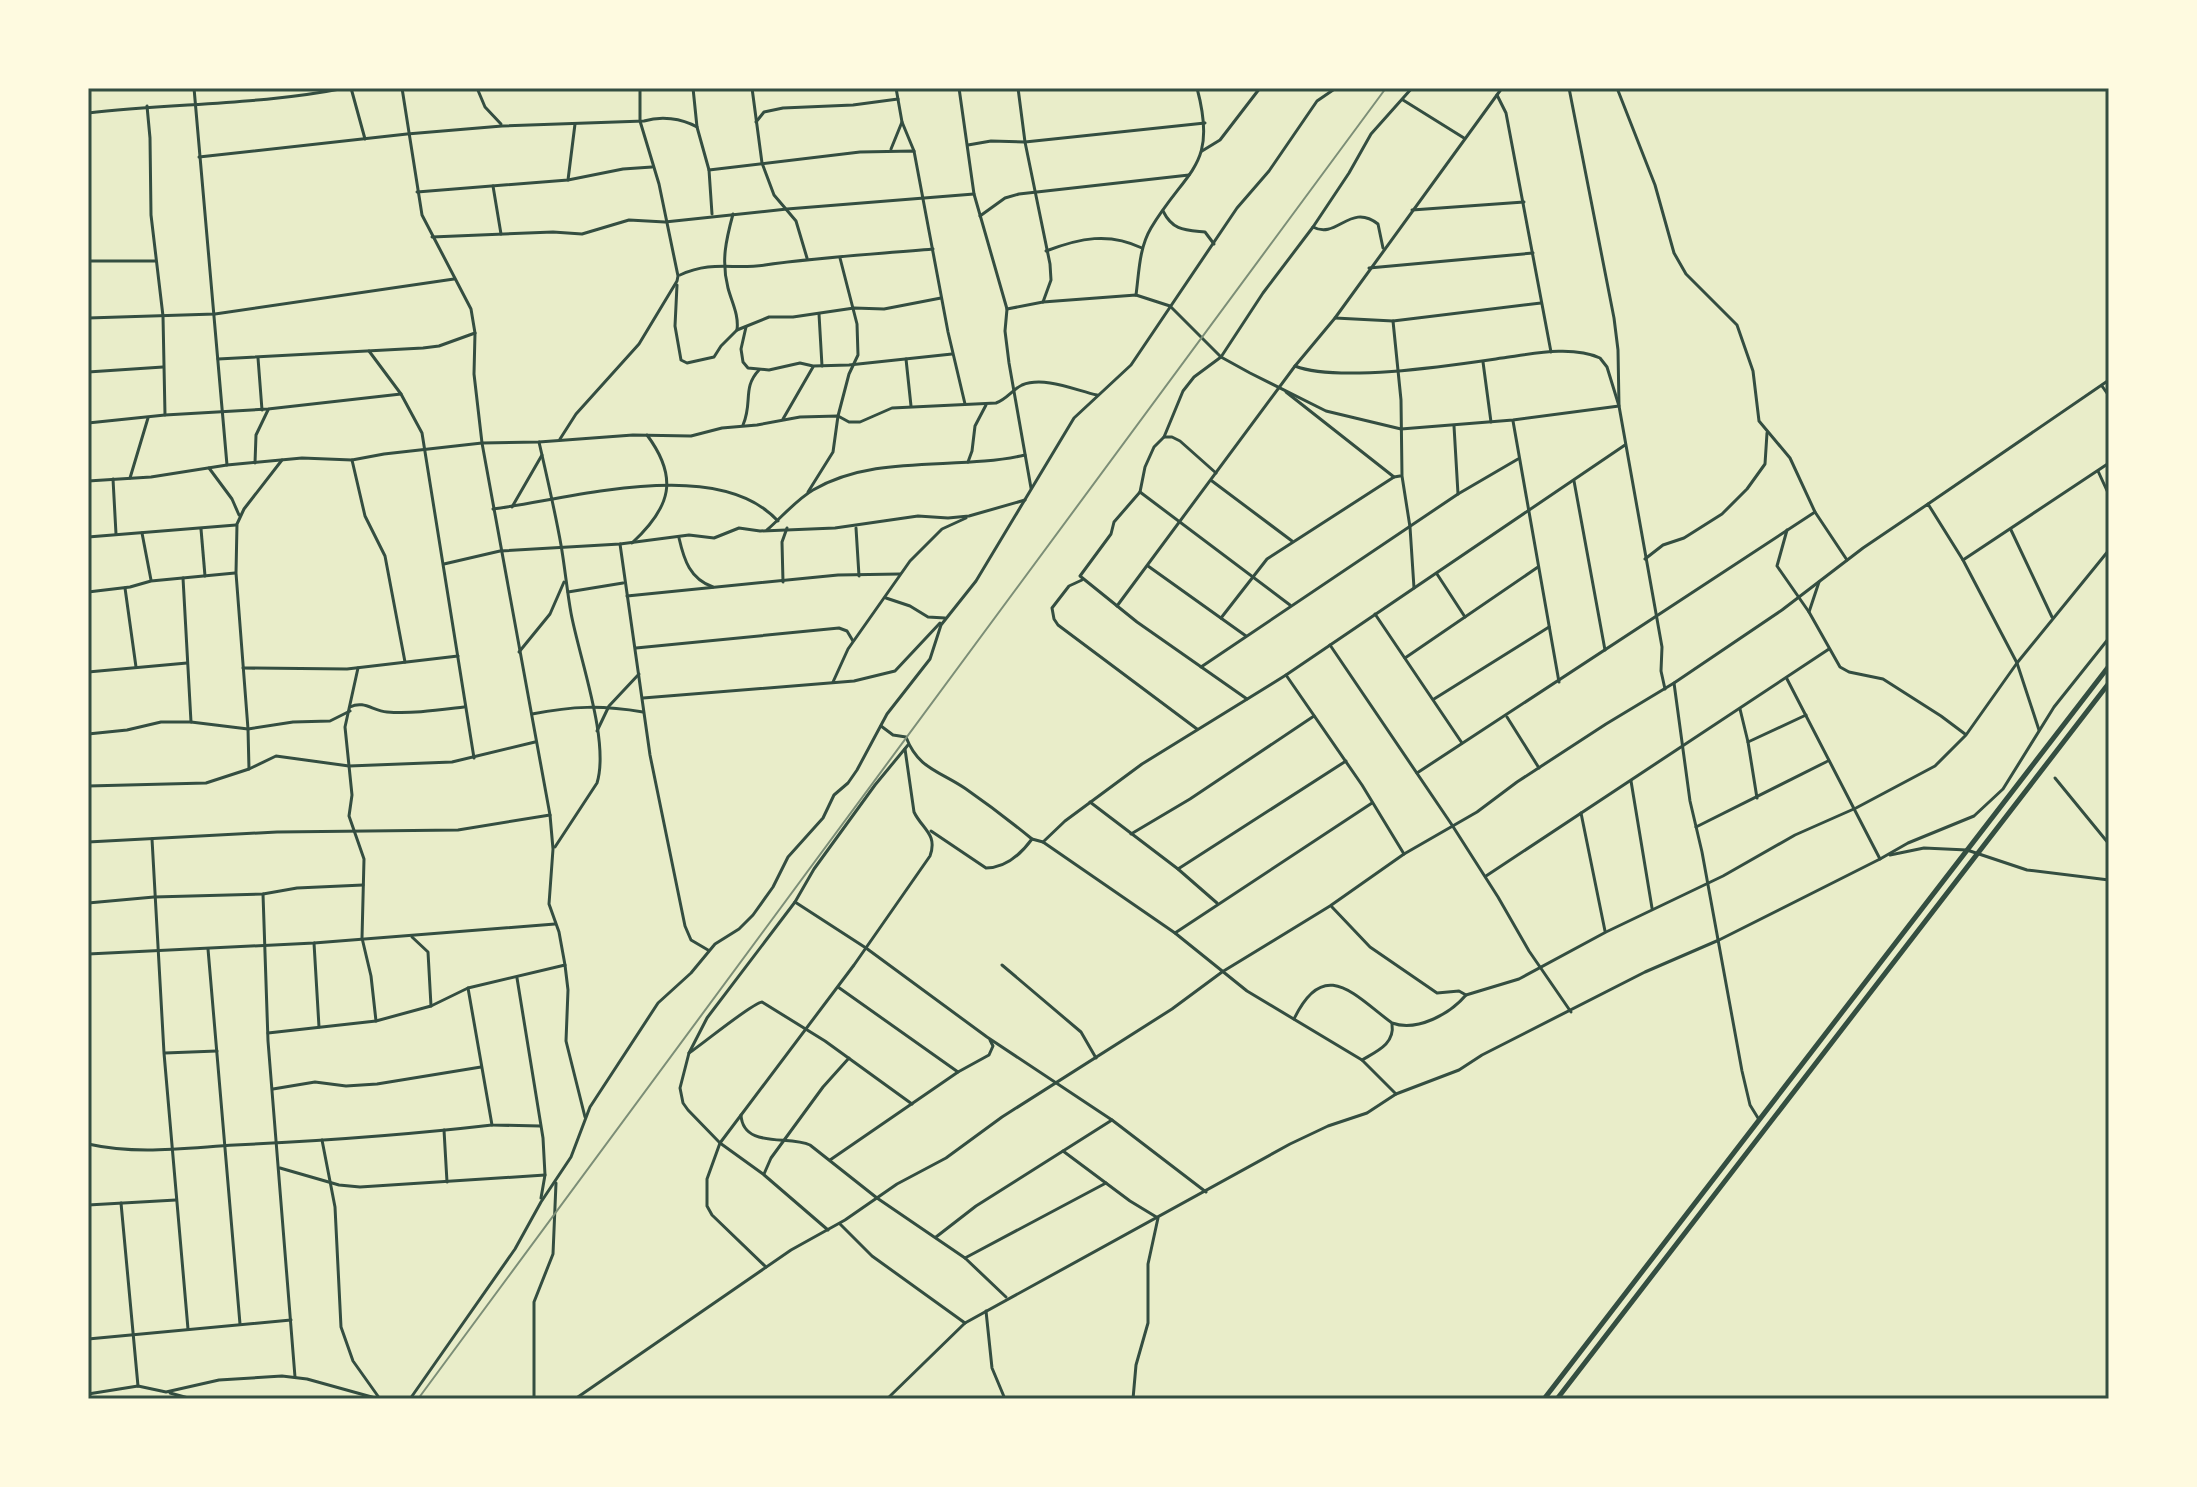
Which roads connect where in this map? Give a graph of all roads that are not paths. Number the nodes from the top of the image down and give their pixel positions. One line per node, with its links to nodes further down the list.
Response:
1 (194, 88): 25 (street)
2 (345, 88): 25 (street)
3 (351, 88): 37 (street)
4 (402, 88): 35 (street)
5 (477, 88): 33 (street)
6 (640, 88): 28 (street)
7 (693, 88): 34 (street)
8 (752, 88): 29 (street)
9 (896, 88): 23 (street)
10 (966, 88): 20 (street)
11 (1018, 88): 38 (street)
12 (1197, 88): 32 (street)
13 (1260, 88): 42 (street)
14 (1323, 88): 21 (street)
15 (1336, 88): 21 (street)
16 (1412, 88): 24 (street)
17 (1502, 88): 22 (street)
18 (1569, 88): 121 (street)
19 (1617, 88): 136 (street)
20 (960, 90): 39 (street)
21 (1328, 92): 65 (street)
22 (1497, 95): 36 (street); 54 (street)
23 (898, 99): 29 (street); 30 (street)
24 (1403, 100): 36 (street); 62 (street)
25 (196, 103): 26 (street); 43 (street)
26 (147, 106): 27 (street); 74 (street)
27 (88, 113)
28 (640, 121): 31 (street); 34 (street); 45 (street)
29 (756, 122): 44 (street)
30 (902, 122): 40 (street); 41 (street)
31 (575, 123): 33 (street); 48 (street)
32 (1205, 123): 38 (street); 42 (street)
33 (502, 126): 35 (street)
34 (697, 127): 46 (street)
35 (407, 134): 37 (street); 50 (street)
36 (1464, 138): 56 (street)
37 (365, 139): 43 (street)
38 (1025, 142): 39 (street); 51 (street)
39 (968, 145): 52 (street)
40 (891, 150): 41 (street); 44 (street)
41 (914, 151): 53 (street)
42 (1202, 151): 47 (street)
43 (199, 157): 88 (street)
44 (762, 163): 46 (street); 55 (street)
45 (652, 167): 48 (street); 61 (street)
46 (709, 170): 59 (street)
47 (1190, 175): 51 (street); 57 (street)
48 (568, 180): 49 (street)
49 (493, 186): 50 (street); 63 (street)
50 (417, 192): 64 (street)
51 (1034, 192): 60 (street); 69 (street)
52 (974, 194): 53 (street); 60 (street)
53 (922, 199): 55 (street); 67 (street)
54 (1524, 202): 56 (street); 70 (street)
55 (787, 209): 58 (street); 71 (street)
56 (1412, 210): 68 (street)
57 (1163, 211): 65 (street); 66 (street)
58 (733, 214): 59 (street); 75 (street)
59 (712, 216): 61 (street)
60 (980, 216): 86 (street)
61 (665, 222): 63 (street); 77 (street)
62 (1313, 227): 68 (street); 100 (street)
63 (501, 234): 64 (street)
64 (432, 237): 78 (street)
65 (1214, 244): 84 (street)
66 (1142, 248): 69 (street); 80 (street)
67 (933, 249): 72 (street); 81 (street)
68 (1384, 249): 76 (street)
69 (1046, 251): 82 (street)
70 (1533, 253): 76 (street); 83 (street)
71 (807, 258): 72 (street); 75 (street)
72 (840, 258): 85 (street)
73 (88, 261): 74 (street)
74 (155, 261): 89 (street)
75 (723, 264): 77 (street); 94 (street)
76 (1369, 268): 91 (street)
77 (678, 276): 79 (street)
78 (454, 279): 88 (street); 95 (street)
79 (677, 281): 94 (street); 139 (street)
80 (1136, 295): 82 (street); 84 (street)
81 (941, 298): 85 (street); 98 (street)
82 (1043, 302): 86 (street)
83 (1541, 303): 92 (street); 97 (street)
84 (1170, 306): 100 (street); 117 (street)
85 (854, 308): 87 (street); 104 (street)
86 (1007, 309): 115 (street)
87 (819, 313): 93 (street); 106 (street)
88 (215, 314): 89 (street); 101 (street)
89 (163, 316): 90 (street); 108 (street)
90 (88, 318)
91 (1335, 318): 92 (street); 107 (street)
92 (1393, 321): 110 (street)
93 (746, 327): 94 (street); 109 (street)
94 (737, 330)
95 (475, 333): 96 (street); 141 (street)
96 (369, 351): 99 (street); 116 (street)
97 (1551, 352): 103 (street); 121 (street)
98 (952, 354): 102 (street); 119 (street)
99 (258, 357): 101 (street); 124 (street)
100 (1221, 357): 114 (street); 138 (street)
101 (218, 359): 125 (street)
102 (906, 359): 104 (street); 122 (street)
103 (1483, 361): 110 (street); 131 (street)
104 (854, 364): 106 (street); 127 (street)
105 (813, 366): 106 (street); 109 (street); 129 (street)
106 (822, 366)
107 (1295, 366): 110 (street); 114 (street)
108 (163, 367): 111 (street); 126 (street)
109 (759, 370): 133 (street)
110 (1398, 370): 135 (street)
111 (88, 372)
112 (2109, 380): 113 (street)
113 (2101, 386): 118 (street); 171 (street)
114 (1280, 387): 135 (street); 155 (street); 157 (street)
115 (1014, 392): 117 (street); 120 (street); 145 (street)
116 (401, 394): 123 (street); 143 (street)
117 (1097, 395): 164 (street)
118 (2109, 396)
119 (965, 404): 120 (street); 122 (street)
120 (986, 404): 149 (street)
121 (1619, 406): 130 (street); 142 (street)
122 (911, 408): 127 (street)
123 (268, 409): 124 (street); 150 (street)
124 (262, 410): 125 (street)
125 (222, 413): 126 (street); 152 (street)
126 (165, 415): 128 (street)
127 (838, 416): 129 (street); 166 (street)
128 (148, 418): 132 (street); 158 (street)
129 (783, 419): 133 (street)
130 (1513, 420): 131 (street); 146 (street)
131 (1491, 422): 134 (street)
132 (88, 423)
133 (743, 425): 137 (street)
134 (1454, 425): 135 (street); 167 (street)
135 (1401, 429): 156 (street)
136 (1767, 433): 174 (street); 198 (street)
137 (647, 435): 139 (street); 163 (street)
138 (1164, 437): 155 (street); 165 (street)
139 (560, 441): 140 (street)
140 (539, 442): 141 (street); 144 (street)
141 (482, 443): 143 (street); 173 (street)
142 (1625, 445): 162 (street); 198 (street)
143 (424, 449): 148 (street); 201 (street)
144 (542, 455): 169 (street); 172 (street)
145 (1025, 455): 149 (street); 164 (street)
146 (1518, 459): 167 (street); 175 (street)
147 (282, 460): 148 (street); 150 (street); 176 (street)
148 (352, 460): 247 (street)
149 (968, 462): 166 (street)
150 (255, 463): 152 (street)
151 (2109, 463): 154 (street)
152 (227, 465): 153 (street)
153 (209, 468): 158 (street); 176 (street)
154 (2098, 471): 168 (street); 187 (street)
155 (1217, 474): 161 (street)
156 (1402, 476): 157 (street); 182 (street)
157 (1394, 477): 192 (street)
158 (130, 478): 159 (street)
159 (113, 479): 160 (street); 189 (street)
160 (88, 481)
161 (1212, 481): 179 (street); 192 (street)
162 (1574, 481): 175 (street); 243 (street)
163 (668, 485): 169 (street); 178 (street); 193 (street)
164 (1031, 488): 170 (street)
165 (1140, 492): 179 (street); 212 (street)
166 (806, 494): 178 (street)
167 (1458, 494): 182 (street)
168 (2109, 495)
169 (552, 500): 172 (street); 195 (street)
170 (1025, 500): 177 (street); 230 (street)
171 (1928, 504): 199 (street); 200 (street)
172 (512, 507): 173 (street)
173 (493, 509): 197 (street)
174 (1815, 512): 186 (street); 199 (street)
175 (1527, 513): 203 (street); 206 (street)
176 (239, 516): 180 (street)
177 (969, 516): 181 (street); 205 (street)
178 (778, 521): 185 (street)
179 (1181, 523): 202 (street); 209 (street)
180 (237, 524): 184 (street); 204 (street)
181 (856, 526): 183 (street); 208 (street)
182 (1410, 527): 219 (street); 226 (street)
183 (787, 528): 185 (street); 215 (street)
184 (201, 529): 188 (street); 207 (street)
185 (767, 530): 191 (street)
186 (1787, 530): 223 (street); 233 (street)
187 (2011, 530): 200 (street); 234 (street)
188 (142, 533): 189 (street); 214 (street)
189 (116, 534): 190 (street)
190 (88, 537)
191 (679, 538): 193 (street); 218 (street)
192 (1293, 542): 209 (street)
193 (632, 543): 194 (street)
194 (620, 544): 195 (street); 216 (street)
195 (562, 548): 197 (street); 211 (street)
196 (2109, 550): 234 (street)
197 (500, 551): 201 (street); 244 (street)
198 (1645, 559): 233 (street)
199 (1847, 560): 213 (street)
200 (1963, 560): 249 (street)
201 (444, 564): 245 (street)
202 (1148, 566): 225 (street); 231 (street)
203 (1538, 567): 232 (street); 235 (street)
204 (236, 573): 207 (street); 253 (street)
205 (900, 574): 208 (street); 224 (street)
206 (1437, 574): 219 (street); 232 (street)
207 (205, 576): 210 (street)
208 (859, 576): 215 (street)
209 (1255, 576): 226 (street); 231 (street)
210 (183, 578): 214 (street); 248 (street)
211 (565, 578): 221 (street); 244 (street)
212 (1082, 580): 225 (street); 280 (street)
213 (1819, 580): 223 (street); 227 (street)
214 (151, 581): 217 (street)
215 (783, 582): 218 (street)
216 (625, 583): 221 (street); 222 (street)
217 (125, 588): 220 (street); 251 (street)
218 (716, 588): 222 (street)
219 (1414, 588): 228 (street)
220 (88, 592)
221 (568, 592): 267 (street)
222 (627, 596): 241 (street)
223 (1798, 596): 227 (street); 261 (street)
224 (886, 598): 229 (street); 239 (street)
225 (1117, 606): 252 (street)
226 (1292, 606): 237 (street)
227 (1809, 612): 242 (street)
228 (1375, 614): 240 (street); 246 (street)
229 (928, 617): 230 (street); 236 (street)
230 (945, 618): 236 (street); 278 (street)
231 (1221, 618): 237 (street)
232 (1465, 618): 246 (street)
233 (1657, 618): 243 (street); 263 (street)
234 (2053, 618): 249 (street)
235 (1549, 627): 260 (street); 266 (street)
236 (933, 629): 259 (street)
237 (1246, 636): 252 (street)
238 (2109, 638): 281 (street)
239 (853, 641): 241 (street); 259 (street)
240 (1330, 645): 257 (street); 296 (street)
241 (636, 648): 256 (street)
242 (1829, 649): 258 (street); 284 (street)
243 (1605, 650): 260 (street)
244 (519, 652): 273 (street)
245 (458, 656): 247 (street); 269 (street)
246 (1405, 658): 266 (street)
247 (405, 662): 254 (street)
248 (187, 663): 251 (street); 277 (street)
249 (2017, 663): 281 (street); 284 (street)
250 (2109, 666): 317 (main road)
251 (136, 667): 255 (street)
252 (1201, 667): 265 (street)
253 (243, 668): 254 (street); 279 (street)
254 (358, 668): 270 (street)
255 (88, 672)
256 (639, 674): 264 (street); 268 (street)
257 (1286, 675): 265 (street); 275 (street)
258 (1787, 679): 271 (street); 274 (street)
259 (833, 682): 264 (street)
260 (1559, 682): 276 (street)
261 (1674, 683): 263 (street); 288 (street)
262 (2109, 683): 318 (main road)
263 (1665, 689): 294 (street)
264 (643, 698): 272 (street)
265 (1247, 699): 280 (street)
266 (1434, 699): 287 (street)
267 (592, 706): 268 (street); 273 (street); 282 (street)
268 (609, 706): 272 (street); 282 (street)
269 (465, 707): 270 (street); 290 (street)
270 (350, 709): 279 (street); 293 (street)
271 (1740, 709): 286 (street); 288 (street)
272 (644, 712): 345 (street)
273 (532, 714): 285 (street)
274 (1806, 715): 286 (street); 292 (street)
275 (1314, 716): 291 (street); 310 (street)
276 (1507, 717): 287 (street); 294 (street)
277 (191, 722): 279 (street); 283 (street)
278 (880, 725): 289 (street); 345 (street)
279 (248, 729): 295 (street)
280 (1197, 729): 301 (street)
281 (2039, 730): 320 (street)
282 (597, 731): 316 (street)
283 (88, 734)
284 (1966, 735): 303 (street)
285 (537, 741): 290 (street); 305 (street)
286 (1748, 742): 300 (street)
287 (1462, 743): 296 (street)
288 (1683, 743): 298 (street); 307 (street)
289 (907, 746): 308 (street); 312 (street); 329 (street)
290 (474, 758): 293 (street)
291 (1346, 761): 302 (street); 322 (street)
292 (1828, 761): 300 (street); 303 (street)
293 (349, 766): 295 (street); 309 (street)
294 (1539, 768): 306 (street)
295 (249, 769): 299 (street)
296 (1417, 773): 306 (street)
297 (2055, 778): 315 (street)
298 (1631, 781): 304 (street); 333 (street)
299 (88, 786)
300 (1757, 798): 307 (street)
301 (1090, 802): 310 (street); 314 (street)
302 (1372, 803): 319 (street); 331 (street)
303 (1856, 808): 321 (street); 325 (street)
304 (1581, 813): 323 (street); 335 (street)
305 (550, 815): 309 (street); 316 (street)
306 (1452, 825): 319 (street); 323 (street)
307 (1696, 827): 325 (street)
308 (928, 829): 312 (street); 342 (street)
309 (356, 832): 311 (street); 326 (street)
310 (1131, 834): 322 (street)
311 (152, 839): 313 (street); 328 (street)
312 (1032, 839): 314 (street)
313 (88, 842)
314 (1043, 842): 336 (street)
315 (2109, 844)
316 (553, 849): 334 (street)
317 (1967, 850): 318 (street); 320 (street); 379 (main road)
318 (1978, 852): 324 (street); 432 (main road)
319 (1404, 854): 332 (street)
320 (1886, 856): 321 (street)
321 (1880, 859): 339 (street)
322 (1178, 869): 331 (street)
323 (1485, 876): 349 (street)
324 (2109, 880)
325 (1708, 882): 333 (street); 339 (street)
326 (363, 885): 327 (street); 338 (street)
327 (263, 894): 328 (street); 341 (street)
328 (154, 897): 330 (street); 344 (street)
329 (795, 902): 342 (street); 366 (street)
330 (88, 903)
331 (1217, 903): 336 (street)
332 (1330, 906): 350 (street); 354 (street)
333 (1652, 909): 335 (street)
334 (556, 923): 337 (street); 347 (street)
335 (1606, 932): 349 (street)
336 (1175, 933): 350 (street)
337 (409, 936): 338 (street); 355 (street)
338 (362, 938): 340 (street); 358 (street)
339 (1719, 940): 356 (street); 379 (street)
340 (314, 943): 341 (street); 360 (street)
341 (263, 945): 343 (street); 362 (street)
342 (866, 948): 352 (street); 363 (street)
343 (208, 949): 344 (street); 364 (street)
344 (157, 950): 346 (street); 365 (street)
345 (709, 951): 377 (street)
346 (88, 954)
347 (565, 965): 351 (street); 377 (street)
348 (1002, 965): 368 (street)
349 (1540, 967): 354 (street); 356 (street)
350 (1222, 972): 357 (street); 368 (street)
351 (517, 978): 353 (street); 381 (street)
352 (838, 987): 361 (street); 371 (street)
353 (468, 988): 355 (street); 370 (street)
354 (1466, 995): 359 (street)
355 (431, 1006): 358 (street)
356 (1571, 1012): 374 (street)
357 (1293, 1020): 359 (street); 369 (street)
358 (376, 1021): 360 (street)
359 (1392, 1023): 369 (street)
360 (319, 1028): 362 (street)
361 (805, 1029): 366 (street); 367 (street); 376 (street)
362 (268, 1033): 373 (street)
363 (987, 1037): 371 (street); 372 (street)
364 (217, 1051): 365 (street); 388 (street)
365 (164, 1053): 389 (street)
366 (689, 1053): 386 (street)
367 (849, 1058): 375 (street); 384 (street)
368 (1096, 1058): 372 (street)
369 (1362, 1060): 374 (street)
370 (481, 1067): 373 (street); 380 (street)
371 (958, 1072): 375 (street)
372 (1059, 1083): 378 (street); 400 (street)
373 (273, 1089): 385 (street)
374 (1396, 1094): 399 (street)
375 (912, 1104): 391 (street)
376 (741, 1115): 384 (street); 386 (street)
377 (585, 1117): 395 (street)
378 (1112, 1120): 390 (street); 399 (street)
379 (1760, 1120): 431 (main road)
380 (492, 1125): 381 (street); 382 (street)
381 (540, 1126): 394 (street)
382 (444, 1130): 383 (street); 396 (street)
383 (322, 1140): 385 (street); 397 (street)
384 (784, 1141): 391 (street); 393 (street)
385 (276, 1143): 388 (street); 392 (street)
386 (720, 1143): 393 (street); 410 (street)
387 (88, 1144): 389 (street)
388 (224, 1146): 389 (street); 415 (street)
389 (173, 1149): 401 (street)
390 (1063, 1151): 398 (street); 408 (street)
391 (830, 1160): 400 (street)
392 (279, 1167): 397 (street); 413 (street)
393 (763, 1174): 407 (street)
394 (545, 1175): 396 (street); 402 (street)
395 (555, 1181): 402 (street); 426 (street)
396 (447, 1182): 397 (street)
397 (330, 1183): 424 (street)
398 (1106, 1183): 405 (street); 409 (street)
399 (1206, 1192): 405 (street)
400 (877, 1198): 406 (street); 408 (street)
401 (176, 1200): 403 (street); 416 (street)
402 (541, 1202): 425 (street)
403 (121, 1203): 404 (street); 417 (street)
404 (88, 1205)
405 (1158, 1218): 411 (street); 430 (street)
406 (839, 1224): 407 (street); 414 (street)
407 (828, 1230): 410 (street)
408 (936, 1237): 409 (street)
409 (965, 1258): 411 (street)
410 (766, 1267): 427 (street)
411 (1007, 1298): 412 (street)
412 (986, 1311): 414 (street); 429 (street)
413 (291, 1320): 415 (street); 419 (street)
414 (965, 1323): 428 (street)
415 (240, 1324): 416 (street)
416 (188, 1329): 417 (street)
417 (134, 1335): 418 (street); 420 (street)
418 (88, 1339)
419 (295, 1377): 421 (street); 424 (street)
420 (138, 1386): 421 (street); 422 (street)
421 (166, 1392): 423 (street)
422 (88, 1394)
423 (192, 1399)
424 (380, 1399)
425 (410, 1399)
426 (534, 1399)
427 (575, 1399)
428 (887, 1399)
429 (1005, 1399)
430 (1133, 1399)
431 (1544, 1399)
432 (1557, 1399)

